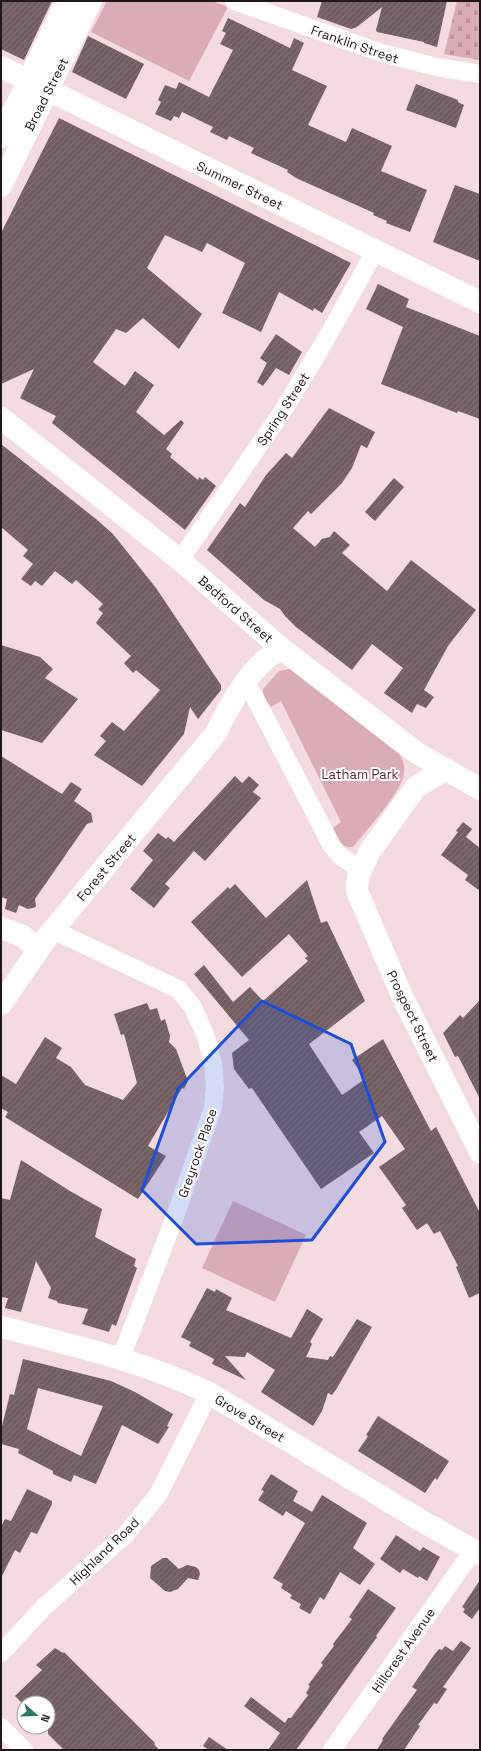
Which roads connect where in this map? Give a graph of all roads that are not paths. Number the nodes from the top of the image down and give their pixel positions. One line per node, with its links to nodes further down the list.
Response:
1 (67, 1): 6 (main road, Broad Street)
2 (91, 1): 7 (main road, Broad Street)
3 (234, 1): 5 (street, Franklin Street)
4 (1, 67): 6 (main road, Summer Street)
5 (480, 74)
6 (29, 81): 7 (main road, Summer Street); 8 (main road, Broad Street)
7 (48, 90): 9 (main road, Broad Street); 10 (main road, Summer Street)
8 (1, 137)
9 (1, 186)
10 (375, 251): 11 (main road, Summer Street); 13 (street, Spring Street)
11 (480, 302)
12 (1, 418): 13 (main road, Bedford Street)
13 (180, 560): 14 (main road, Bedford Street)
14 (282, 649): 15 (main road, Forest Street); 16 (main road, Bedford Street)
15 (249, 690): 20 (street); 22 (main road, Forest Street)
16 (417, 752): 17 (main road, Bedford Street); 18 (main road)
17 (446, 769): 18 (main road); 19 (main road, Bedford Street)
18 (416, 787): 20 (main road)
19 (480, 789)
20 (360, 874): 25 (main road, Prospect Street)
21 (1, 928): 23 (main road)
22 (53, 930): 23 (main road, Forest Street); 27 (street, Greyrock Place)
23 (38, 950): 24 (main road, Forest Street)
24 (1, 1004)
25 (480, 1152)
26 (1, 1327): 27 (main road, Grove Street)
27 (121, 1358): 28 (main road, Grove Street)
28 (209, 1393): 29 (main road, Grove Street); 30 (street, Highland Road)
29 (478, 1552): 33 (street, Hillcrest Avenue)
30 (1, 1653)
31 (1, 1727): 32 (street)
32 (24, 1750)
33 (332, 1750)

